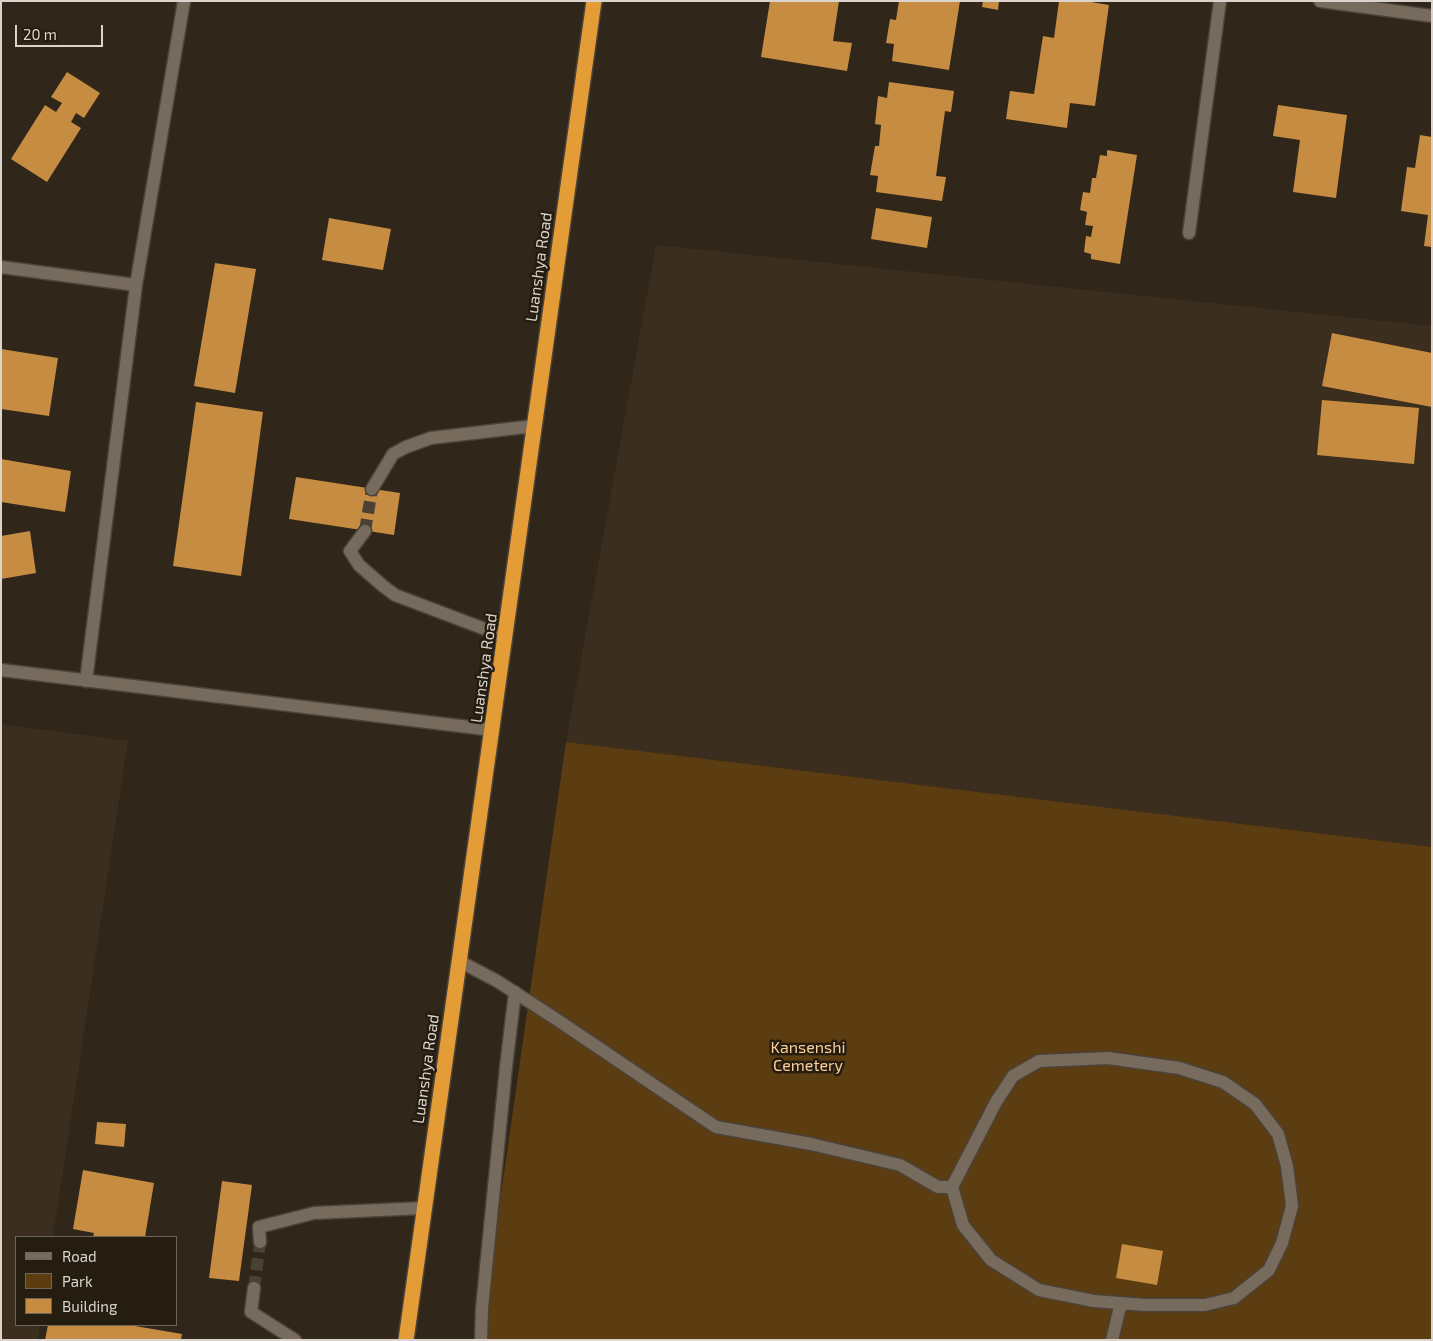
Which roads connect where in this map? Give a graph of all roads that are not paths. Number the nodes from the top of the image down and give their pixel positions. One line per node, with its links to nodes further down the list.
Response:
1 (184, 1): 8 (street)
2 (594, 1): 9 (highway, Luanshya Road)
3 (1220, 1): 6 (street)
4 (1320, 1): 5 (street)
5 (1432, 16)
6 (1189, 233)
7 (1, 267): 8 (street)
8 (136, 285): 14 (street)
9 (534, 426): 10 (street); 12 (highway, Luanshya Road)
10 (372, 488)
11 (365, 531): 12 (street)
12 (506, 637): 15 (highway, Luanshya Road)
13 (1, 670): 14 (street)
14 (86, 681): 15 (street)
15 (493, 730): 16 (highway, Luanshya Road)
16 (459, 961): 17 (street); 19 (highway, Luanshya Road)
17 (515, 992): 18 (street); 25 (street)
18 (952, 1187): 22 (street); 22 (street)
19 (424, 1208): 20 (street); 24 (highway, Luanshya Road)
20 (260, 1242)
21 (254, 1288): 23 (street)
22 (1121, 1303): 26 (street)
23 (295, 1340)
24 (406, 1340)
25 (481, 1340)
26 (1112, 1340)

